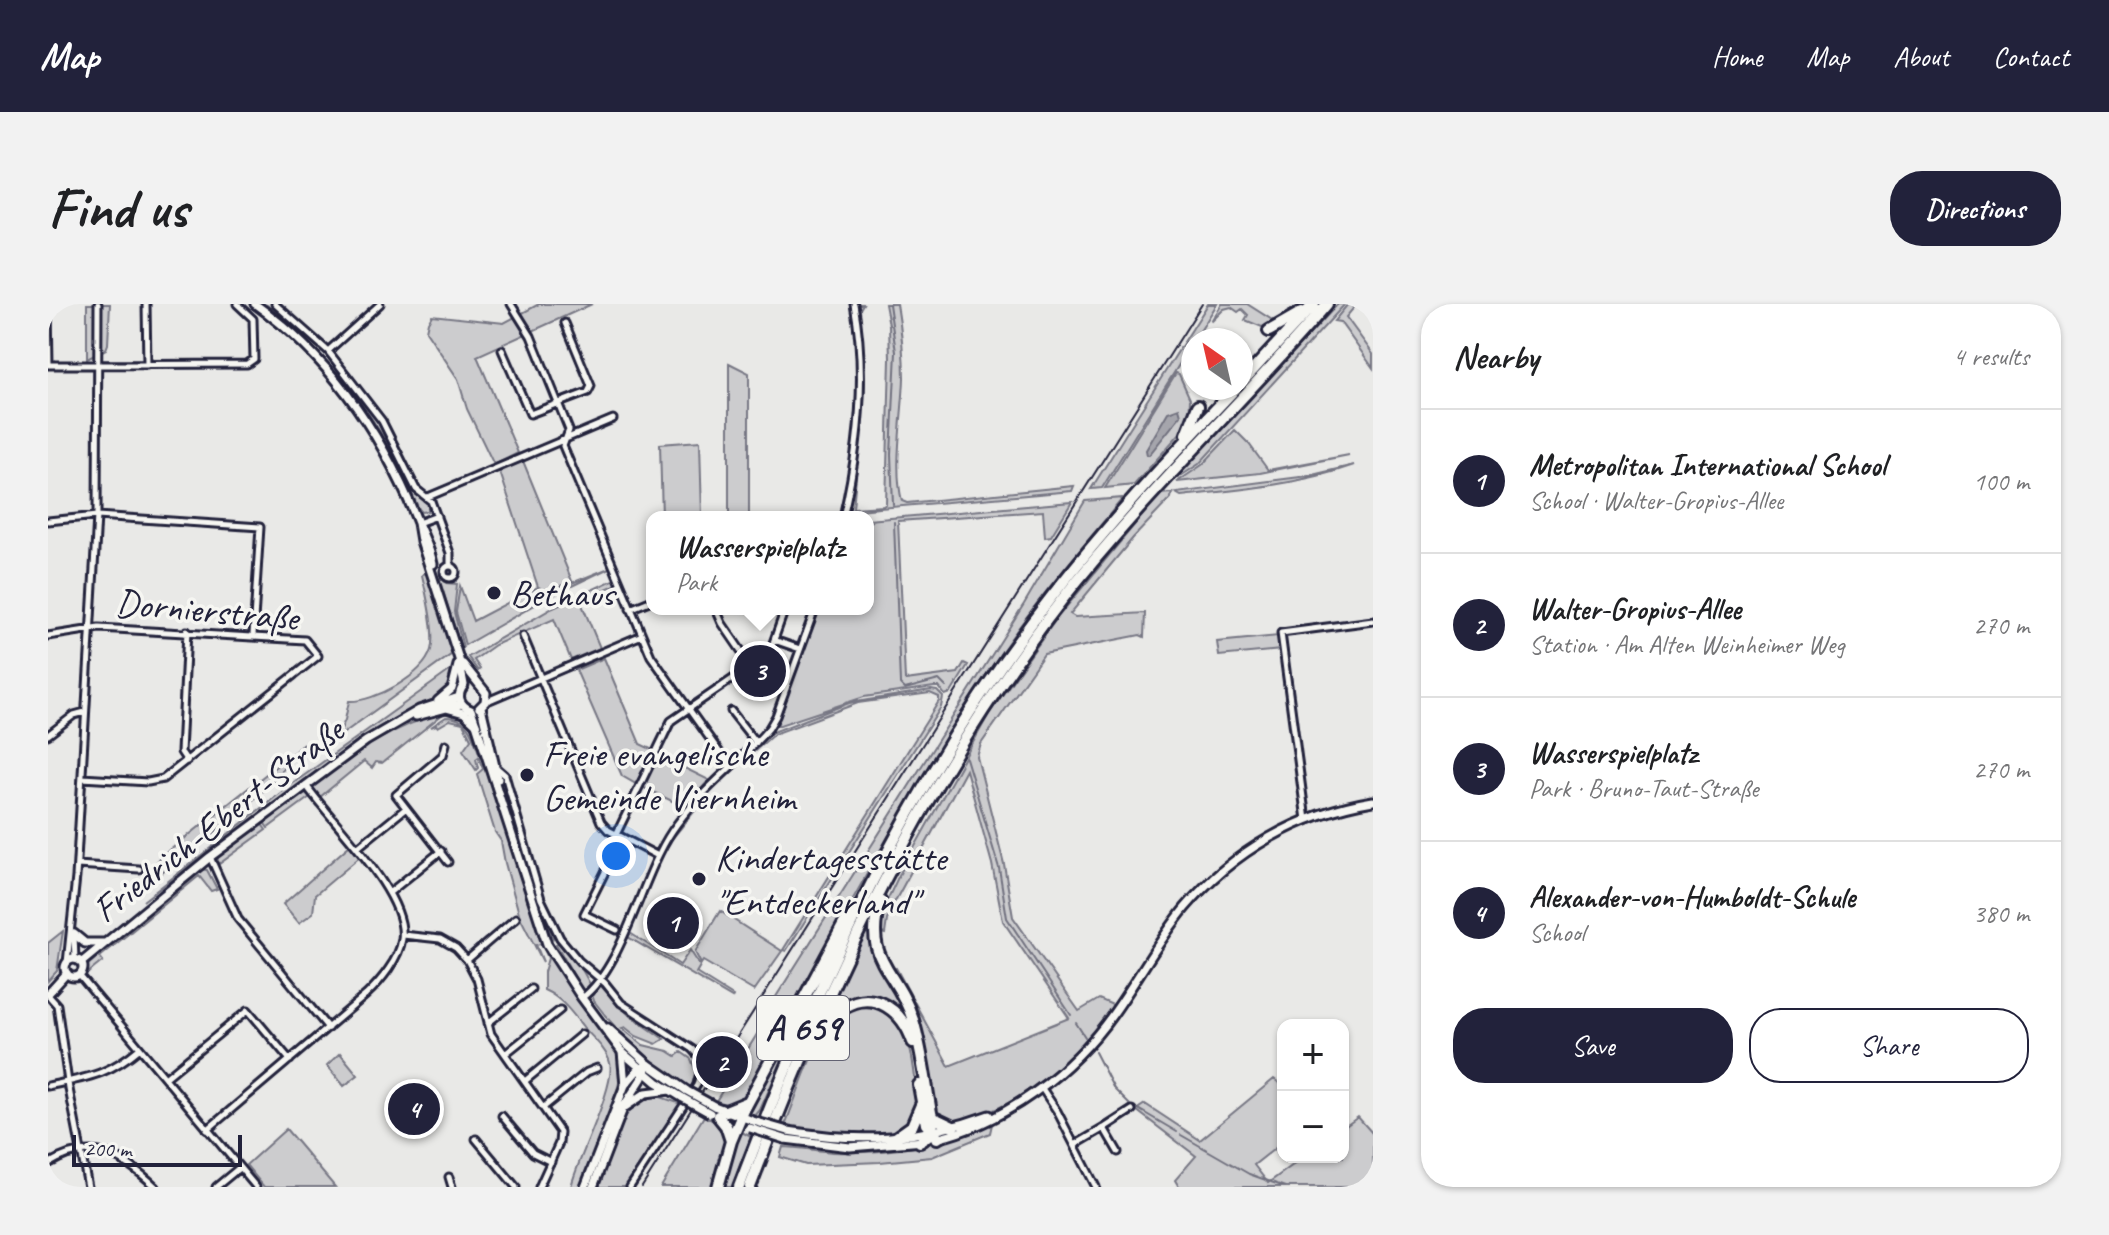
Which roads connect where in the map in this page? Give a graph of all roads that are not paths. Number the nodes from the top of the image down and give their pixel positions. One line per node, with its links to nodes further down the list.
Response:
1 (48, 304): 16 (street)
2 (98, 304): 17 (street)
3 (146, 304): 18 (street)
4 (237, 304): 18 (street)
5 (255, 304): 31 (main road)
6 (275, 304): 15 (street)
7 (380, 304): 15 (street)
8 (511, 304): 21 (street)
9 (854, 304): 27 (street)
10 (1314, 304): 13 (highway); 19 (highway)
11 (1327, 304): 84 (highway, A 659)
12 (565, 323): 21 (street)
13 (1269, 331)
14 (502, 350): 21 (street)
15 (328, 351): 26 (street)
16 (48, 365): 17 (street)
17 (98, 365): 18 (street); 28 (street)
18 (147, 365)
19 (1253, 370)
20 (1224, 400): 25 (highway, A 659)
21 (559, 404): 24 (street)
22 (1198, 406): 25 (highway)
23 (613, 419): 24 (street)
24 (566, 438): 26 (street); 34 (street)
25 (1182, 444): 84 (highway, A 659)
26 (428, 497): 29 (street)
27 (844, 511)
28 (97, 516): 30 (street); 39 (street); 41 (street)
29 (437, 516): 31 (street); 32 (street)
30 (48, 521)
31 (418, 523): 47 (main road)
32 (450, 566)
33 (646, 602): 34 (street)
34 (630, 609): 42 (street)
35 (719, 615): 48 (street)
36 (783, 615): 45 (street)
37 (813, 615): 46 (street)
38 (1373, 621): 75 (street)
39 (91, 629): 40 (street, Dornierstraße); 43 (street, Dornierstraße); 61 (street)
40 (187, 631): 41 (street, Dornierstraße); 67 (street)
41 (253, 635): 67 (street, Dornierstraße)
42 (642, 635): 49 (street); 58 (street)
43 (48, 636)
44 (523, 636): 49 (street)
45 (774, 640): 46 (street); 48 (street)
46 (800, 649): 52 (street)
47 (459, 659): 50 (main road); 51 (main road); 56 (main road)
48 (751, 666): 52 (street); 58 (street)
49 (540, 678): 53 (street); 76 (street)
50 (464, 685): 51 (main road); 54 (main road)
51 (483, 687): 53 (street); 55 (main road)
52 (786, 689): 65 (street)
53 (507, 693): 55 (street)
54 (460, 700): 56 (main road, Friedrich-Ebert-Straße); 57 (main road, Friedrich-Ebert-Straße); 59 (main road)
55 (483, 704): 59 (main road); 68 (main road)
56 (432, 705): 63 (main road, Friedrich-Ebert-Straße)
57 (444, 707): 62 (main road); 63 (main road, Friedrich-Ebert-Straße)
58 (689, 709): 69 (street); 76 (street)
59 (471, 710): 62 (main road)
60 (731, 711): 65 (street)
61 (85, 712): 64 (street); 70 (street)
62 (476, 724): 73 (main road)
63 (392, 725): 71 (main road, Friedrich-Ebert-Straße)
64 (48, 735)
65 (756, 743): 69 (street)
66 (446, 744): 74 (street)
67 (187, 761): 70 (street)
68 (496, 767): 73 (main road); 96 (street)
69 (730, 767): 79 (street)
70 (82, 778): 82 (street)
71 (305, 784): 77 (street); 80 (main road, Friedrich-Ebert-Straße)
72 (1373, 801): 75 (main road)
73 (504, 806): 99 (main road)
74 (405, 809): 77 (street); 78 (street)
75 (1306, 820): 117 (main road)
76 (616, 835): 79 (street); 88 (street)
77 (357, 848): 85 (street)
78 (441, 851): 81 (street); 85 (street)
79 (658, 856): 96 (street)
80 (210, 857): 91 (main road, Friedrich-Ebert-Straße); 103 (street)
81 (448, 862)
82 (77, 865): 83 (street); 87 (street)
83 (139, 869)
84 (882, 874): 109 (highway, A 659); 121 (highway); 128 (highway); 157 (highway, A 659)
85 (389, 893): 90 (street)
86 (516, 918): 92 (street)
87 (72, 925): 89 (street); 93 (street)
88 (617, 930)
89 (74, 934): 91 (main road); 93 (street)
90 (403, 935): 92 (street); 103 (street)
91 (105, 943): 93 (main road, Friedrich-Ebert-Straße)
92 (467, 960): 102 (street)
93 (74, 962): 94 (main road); 95 (main road)
94 (67, 973): 95 (main road); 98 (main road)
95 (79, 975): 105 (street)
96 (599, 978): 99 (street); 155 (street)
97 (531, 989): 102 (street)
98 (48, 995): 114 (street)
99 (582, 998): 101 (main road)
100 (560, 1010): 107 (street)
101 (592, 1012): 106 (main road); 111 (main road)
102 (488, 1023): 107 (street)
103 (328, 1028): 108 (street)
104 (582, 1034): 113 (street)
105 (140, 1048): 112 (street); 114 (street)
106 (622, 1052): 111 (main road); 115 (main road)
107 (505, 1054): 113 (street)
108 (290, 1060): 112 (street); 132 (street)
109 (800, 1062): 120 (highway); 158 (highway, A 659)
110 (597, 1068): 122 (street)
111 (644, 1068): 115 (main road); 118 (main road); 119 (main road); 125 (main road)
112 (165, 1078): 132 (street)
113 (525, 1081): 122 (street)
114 (68, 1082): 116 (street); 140 (street)
115 (625, 1085): 153 (main road)
116 (48, 1086)
117 (1041, 1087): 123 (main road); 139 (street)
118 (670, 1090): 119 (main road); 125 (main road)
119 (685, 1095): 126 (main road, bridge)
120 (921, 1099): 134 (highway); 135 (highway)
121 (748, 1102): 126 (highway); 129 (highway)
122 (544, 1107): 142 (street)
123 (1007, 1109): 130 (main road); 134 (main road)
124 (1132, 1110): 131 (street)
125 (621, 1112): 154 (main road)
126 (717, 1112): 129 (main road); 137 (highway)
127 (502, 1116): 142 (street)
128 (932, 1117): 130 (highway); 134 (highway)
129 (739, 1121): 133 (main road, bridge); 137 (highway)
130 (953, 1127): 134 (main road)
131 (1104, 1128): 139 (street); 141 (street)
132 (207, 1130): 144 (street)
133 (787, 1135): 135 (main road); 138 (main road)
134 (935, 1136): 135 (main road); 138 (highway)
135 (895, 1138)
136 (476, 1139): 151 (street)
137 (731, 1141): 156 (highway)
138 (920, 1142)
139 (1075, 1145): 159 (street)
140 (80, 1152): 143 (street); 146 (street); 147 (street)
141 (1118, 1152)
142 (551, 1162): 152 (street)
143 (48, 1164)
144 (239, 1168): 148 (street); 149 (street)
145 (449, 1177): 150 (street)
146 (88, 1187)
147 (156, 1187)
148 (216, 1187)
149 (256, 1187)
150 (452, 1187)
151 (516, 1187)
152 (539, 1187)
153 (585, 1187)
154 (593, 1187)
155 (630, 1187)
156 (718, 1187)
157 (739, 1187)
158 (750, 1187)
159 (1096, 1187)

